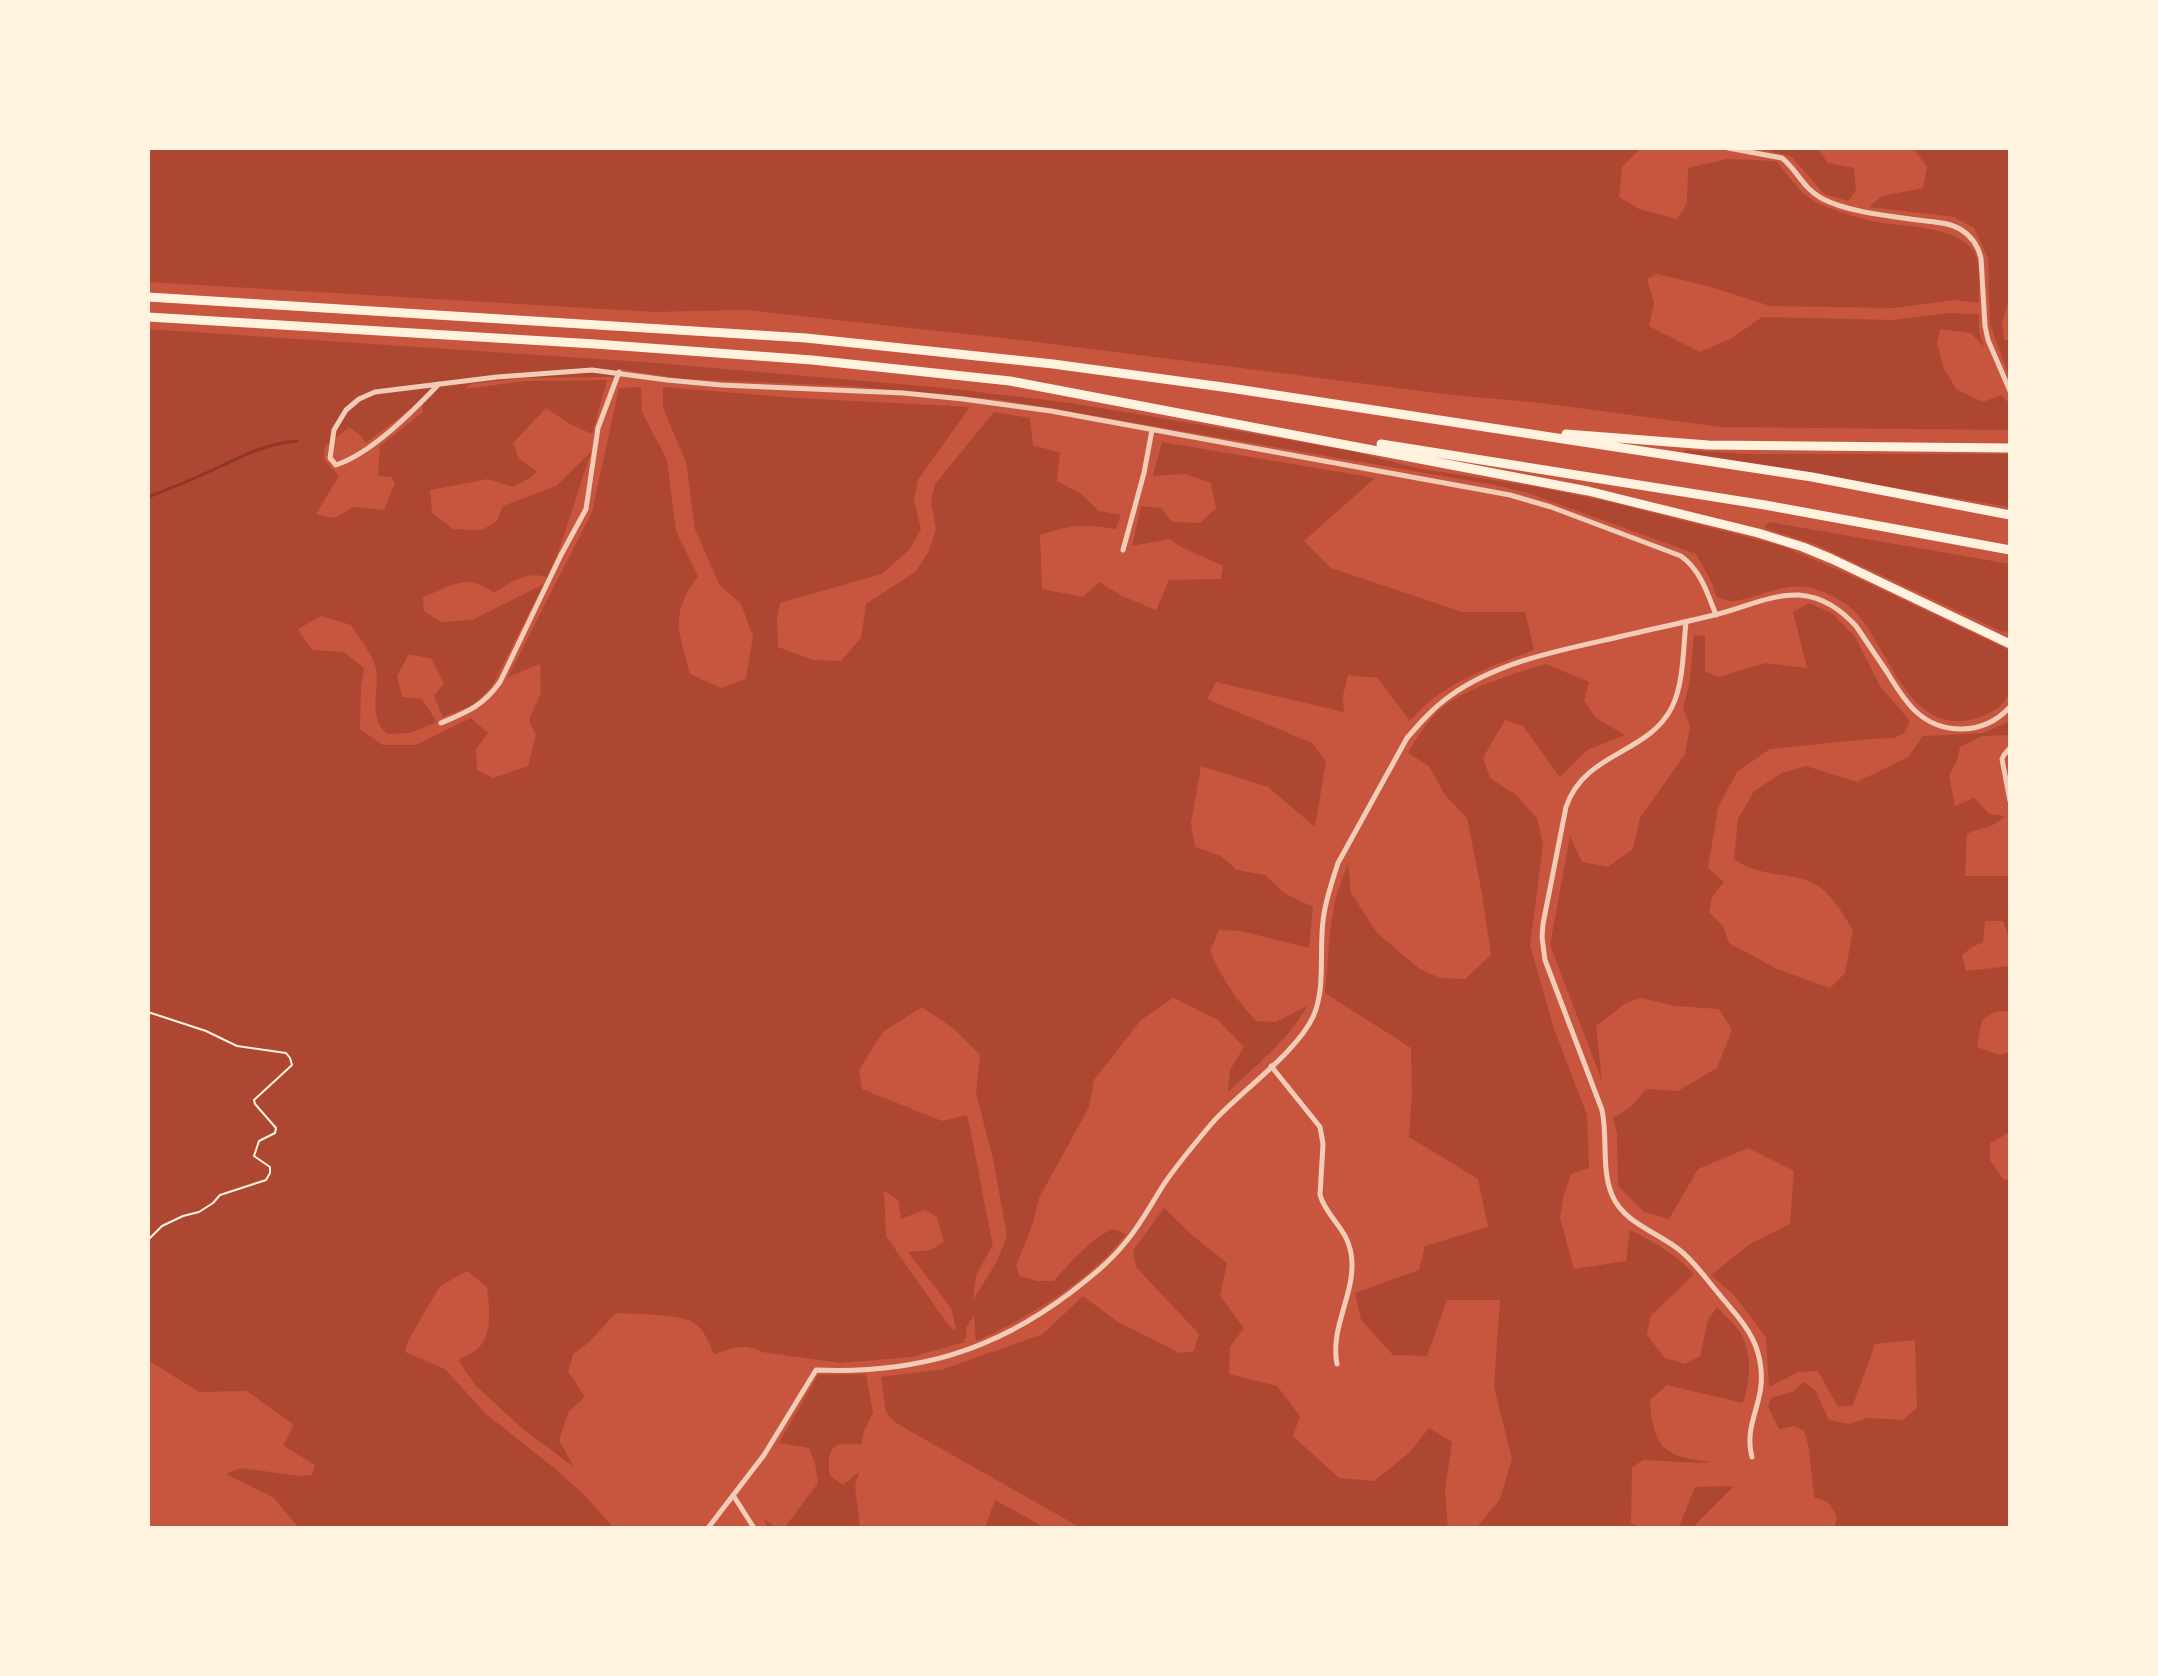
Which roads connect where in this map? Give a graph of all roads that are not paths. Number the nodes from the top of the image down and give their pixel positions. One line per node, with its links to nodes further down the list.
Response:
1 (1728, 148): 7 (street)
2 (148, 297): 6 (highway)
3 (148, 317): 8 (highway)
4 (619, 372): 5 (street); 9 (street); 18 (street)
5 (439, 384): 5 (street)
6 (1230, 388): 10 (highway); 11 (highway)
7 (2010, 391)
8 (1188, 414): 13 (highway); 16 (highway)
9 (1152, 430): 12 (street); 14 (street)
10 (2010, 448)
11 (2010, 515)
12 (1123, 550)
13 (2010, 550)
14 (1716, 615): 15 (street); 17 (street)
15 (1686, 622): 21 (street); 23 (street)
16 (2010, 644)
17 (2010, 707)
18 (441, 723)
19 (2010, 748): 20 (street)
20 (2010, 801)
21 (1271, 1066): 22 (street); 24 (street)
22 (1337, 1364)
23 (1752, 1457)
24 (733, 1495): 25 (street); 26 (street)
25 (708, 1528)
26 (754, 1528)

